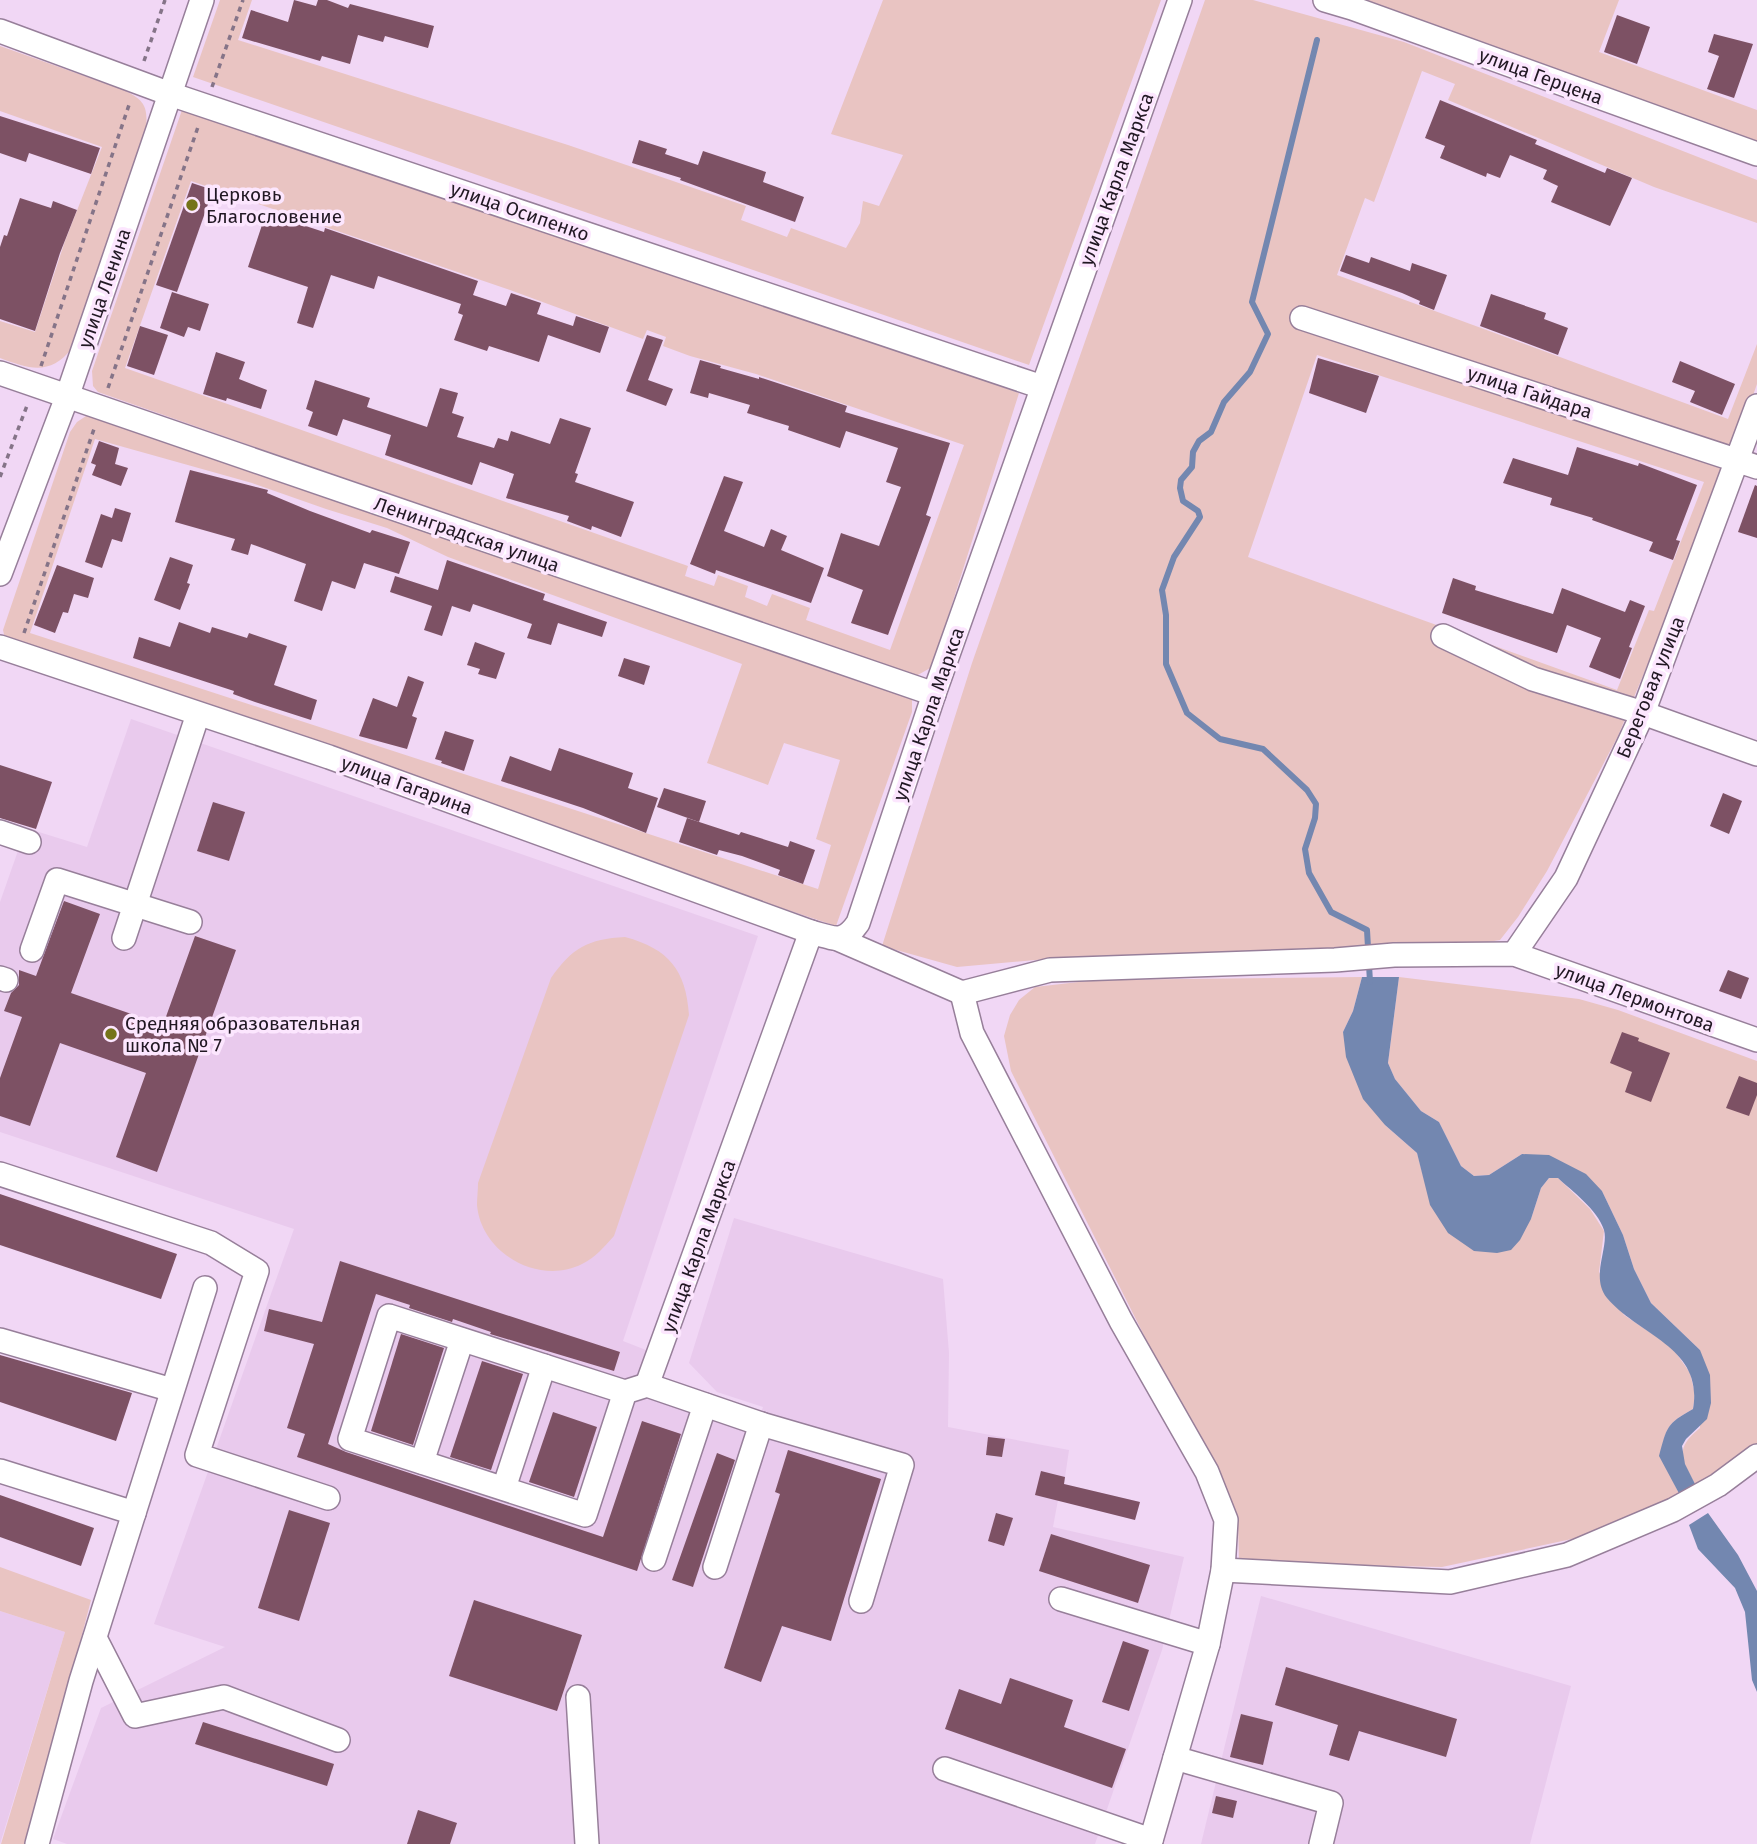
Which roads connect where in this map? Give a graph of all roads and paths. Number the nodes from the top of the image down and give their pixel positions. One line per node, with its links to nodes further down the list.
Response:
1 (165, 0): 7 (path)
2 (202, 0): 8 (street, улица Ленина)
3 (243, 0): 9 (path)
4 (1180, 0): 14 (street, улица Карла Маркса)
5 (1325, 0): 10 (street, улица Герцена)
6 (0, 31): 7 (street, улица Осипенко)
7 (137, 81): 8 (street, улица Осипенко); 13 (path)
8 (170, 94): 9 (street, улица Осипенко); 15 (street, улица Ленина)
9 (206, 106): 14 (street, улица Осипенко); 17 (path)
10 (1757, 154)
11 (1302, 318): 18 (street, улица Гайдара)
12 (0, 373): 13 (street, Ленинградская улица)
13 (35, 385): 15 (street, Ленинградская улица); 19 (path)
14 (1042, 387): 23 (street, улица Карла Маркса)
15 (67, 397): 17 (street, Ленинградская улица); 20 (street, улица Ленина)
16 (1757, 406): 18 (street, Береговая улица)
17 (101, 408): 22 (path); 23 (street, Ленинградская улица)
18 (1746, 463): 24 (street, Береговая улица)
19 (0, 477)
20 (0, 574)
21 (1443, 636): 24 (street)
22 (9, 650): 25 (street, улица Гагарина)
23 (934, 694): 33 (street, улица Карла Маркса)
24 (1643, 713): 26 (street); 35 (street, Береговая улица)
25 (198, 714): 29 (street); 31 (street, улица Гагарина)
26 (1757, 754)
27 (0, 832): 28 (street)
28 (29, 842)
29 (135, 905): 30 (street); 32 (street); 34 (street)
30 (190, 922)
31 (811, 932): 33 (street); 43 (street, улица Карла Маркса)
32 (124, 938)
33 (838, 939): 36 (street)
34 (32, 950)
35 (1514, 954): 36 (street, улица Лермонтова); 37 (street, улица Лермонтова)
36 (962, 993): 55 (street)
37 (1757, 1040)
38 (0, 1174): 51 (street)
39 (205, 1288): 44 (street)
40 (0, 1340): 44 (street)
41 (462, 1340): 42 (street); 48 (street); 48 (street)
42 (544, 1366): 43 (street); 50 (street)
43 (636, 1389): 45 (street); 50 (street, улица Карла Маркса)
44 (172, 1390): 52 (street)
45 (705, 1405): 46 (street); 53 (street)
46 (761, 1424): 54 (street); 57 (street)
47 (1757, 1456): 55 (street)
48 (422, 1462): 50 (street)
49 (0, 1471): 52 (street)
50 (504, 1488)
51 (328, 1498)
52 (134, 1513): 58 (street)
53 (654, 1559)
54 (715, 1567)
55 (1223, 1570): 59 (street)
56 (1061, 1599): 59 (street)
57 (861, 1601)
58 (95, 1638): 61 (street); 65 (street)
59 (1208, 1644): 62 (street)
60 (578, 1698): 66 (street)
61 (338, 1740)
62 (1175, 1758): 64 (street); 67 (street)
63 (945, 1769): 64 (street)
64 (1151, 1842)
65 (37, 1844)
66 (587, 1844)
67 (1321, 1844)

